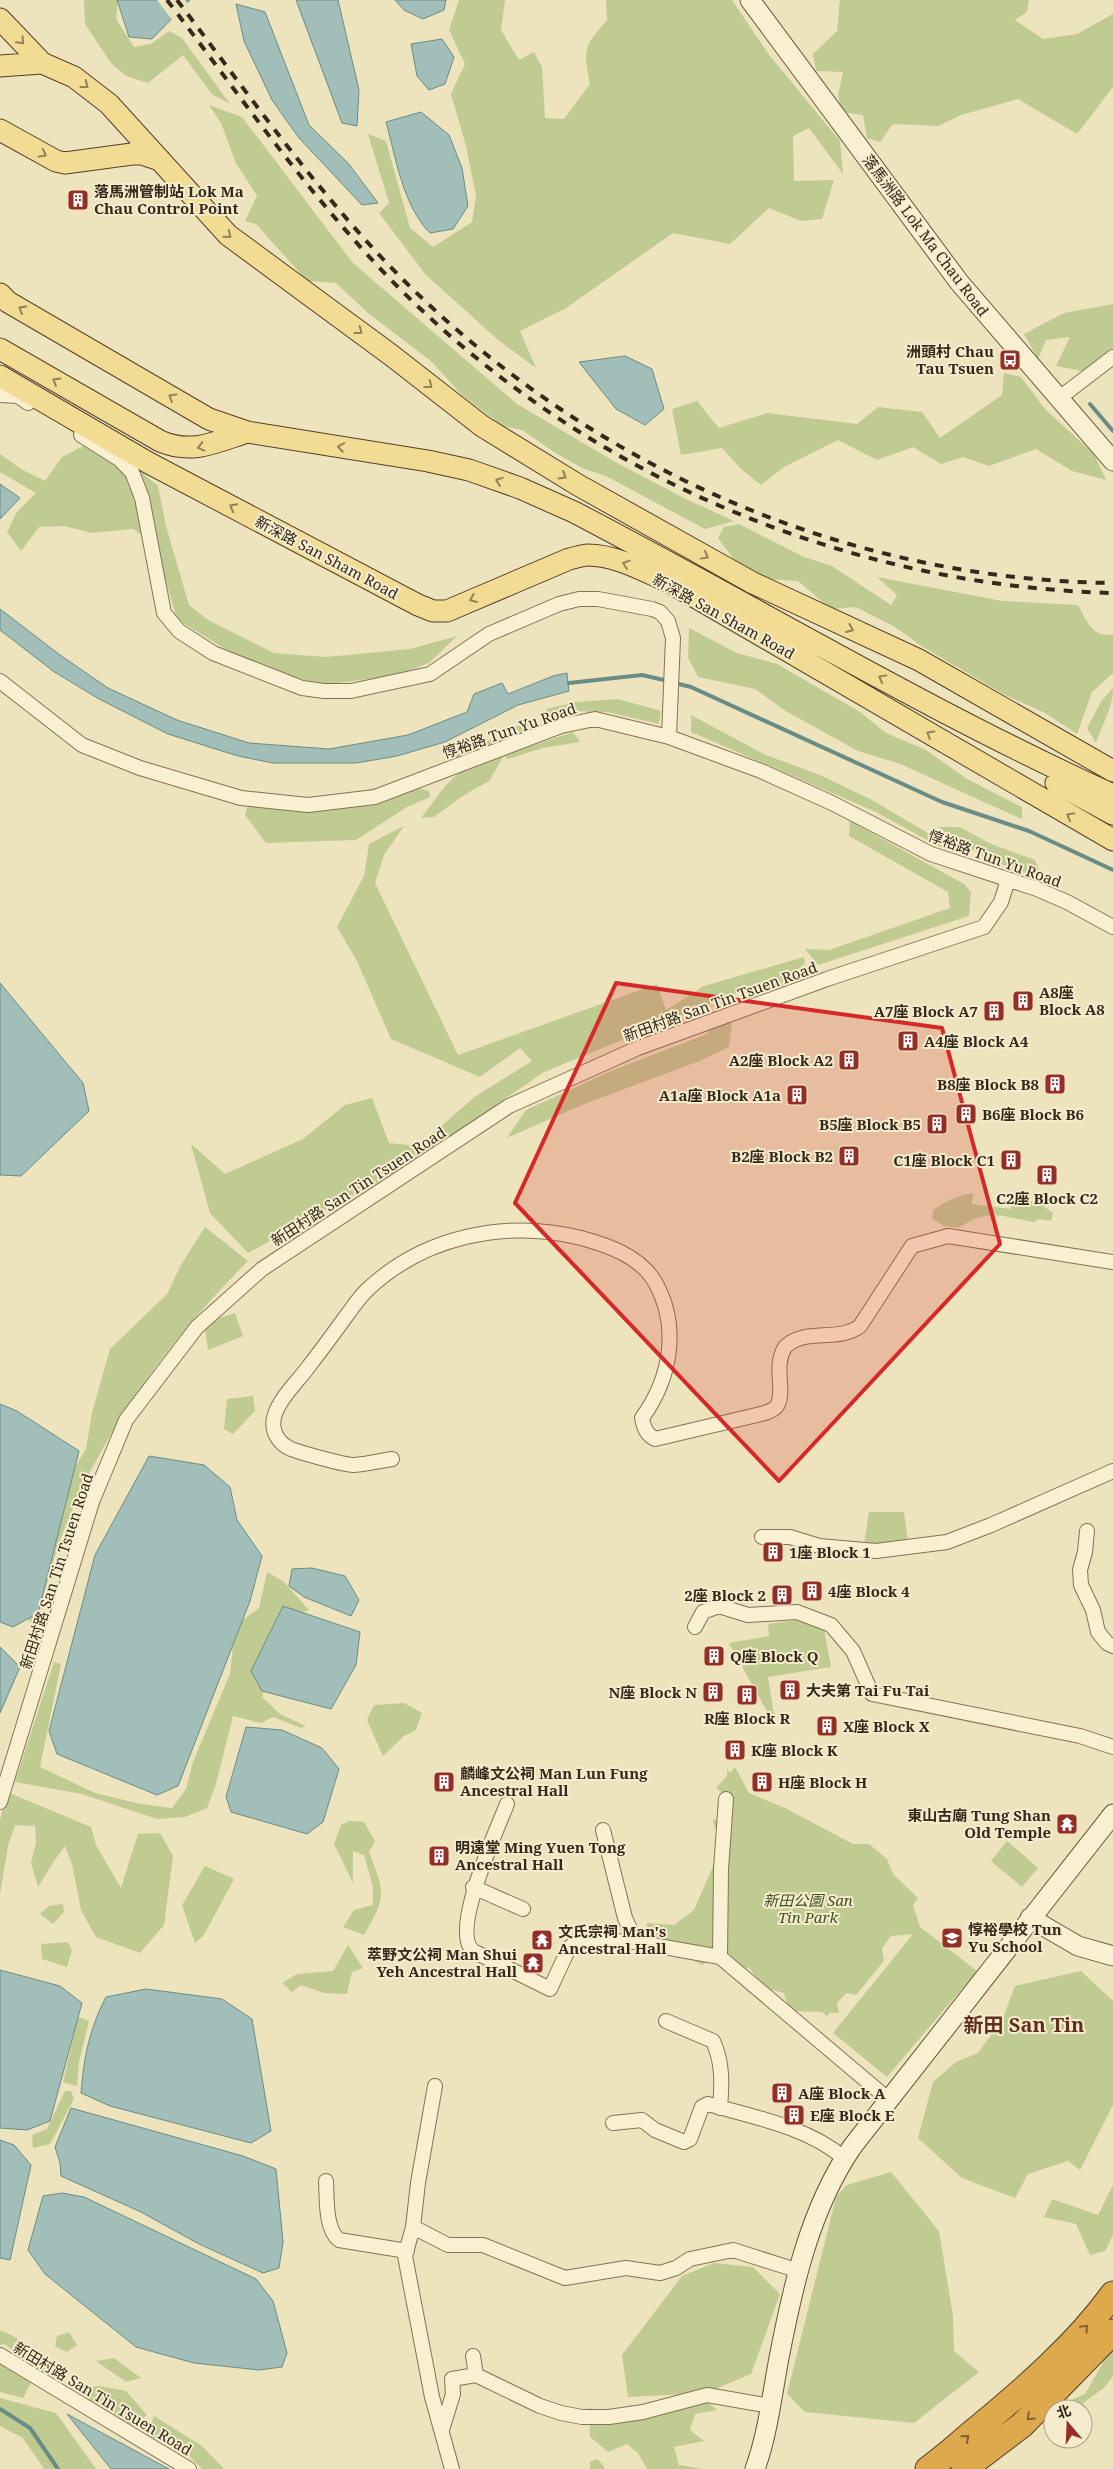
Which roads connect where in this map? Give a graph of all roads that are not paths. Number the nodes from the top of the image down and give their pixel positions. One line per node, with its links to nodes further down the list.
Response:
1 (750, 0): 12 (main road, 落馬洲路 Lok Ma Chau Road)
2 (0, 19): 3 (main road, one-way to 3)
3 (42, 64): 4 (main road); 6 (main road, one-way to 6)
4 (0, 66)
5 (0, 130): 6 (main road, one-way to 6)
6 (160, 160): 19 (main road, one-way to 19)
7 (0, 294): 13 (main road, 新深路 San Sham Road, one-way to 7)
8 (0, 349): 13 (main road, 新深路 San Sham Road, one-way to 8)
9 (1113, 357): 12 (street)
10 (0, 376): 15 (main road, 新深路 San Sham Road, one-way to 10)
11 (0, 395): 17 (street)
12 (1058, 399): 14 (main road, 落馬洲路 Lok Ma Chau Road)
13 (247, 432): 18 (main road, 新深路 San Sham Road, one-way to 13)
14 (1113, 461)
15 (836, 679): 21 (main road); 22 (main road, 新深路 San Sham Road, one-way to 15)
16 (0, 681): 17 (street, 惇裕路 Tun Yu Road)
17 (669, 738): 23 (street, 惇裕路 Tun Yu Road)
18 (1033, 759): 20 (main road, 新深路 San Sham Road); 21 (main road)
19 (1113, 770)
20 (1113, 795)
21 (1113, 813)
22 (1113, 840)
23 (1008, 880): 24 (street, 惇裕路 Tun Yu Road); 34 (street, 新田村路 San Tin Tsuen Road)
24 (1113, 927)
25 (1113, 1262): 26 (street)
26 (392, 1459)
27 (1113, 1471): 29 (street)
28 (1087, 1531): 31 (street)
29 (762, 1537)
30 (695, 1627): 32 (street)
31 (1113, 1646)
32 (1113, 1747)
33 (726, 1799): 43 (street)
34 (0, 1802)
35 (507, 1804): 38 (street)
36 (1113, 1814): 40 (main road)
37 (603, 1830): 41 (street)
38 (474, 1887): 39 (street); 41 (street)
39 (523, 1909)
40 (1030, 1918): 42 (main road); 46 (main road)
41 (636, 1942): 43 (street)
42 (1113, 1956)
43 (720, 1957): 46 (street)
44 (666, 2021): 47 (street)
45 (435, 2086): 51 (street)
46 (888, 2099): 49 (main road)
47 (720, 2108): 48 (street); 49 (street)
48 (613, 2123)
49 (844, 2158): 53 (main road)
50 (326, 2182): 52 (street)
51 (413, 2227): 52 (street); 53 (street)
52 (407, 2251): 60 (street)
53 (799, 2271): 59 (main road)
54 (1113, 2294): 64 (highway, one-way to 54)
55 (1113, 2332): 65 (highway, one-way to 65)
56 (0, 2355): 61 (street, 新田村路 San Tin Tsuen Road)
57 (473, 2356): 58 (street)
58 (476, 2375): 59 (street); 60 (street)
59 (771, 2406): 63 (main road)
60 (441, 2430): 62 (street)
61 (190, 2469)
62 (452, 2469)
63 (755, 2469)
64 (928, 2469)
65 (964, 2469)

